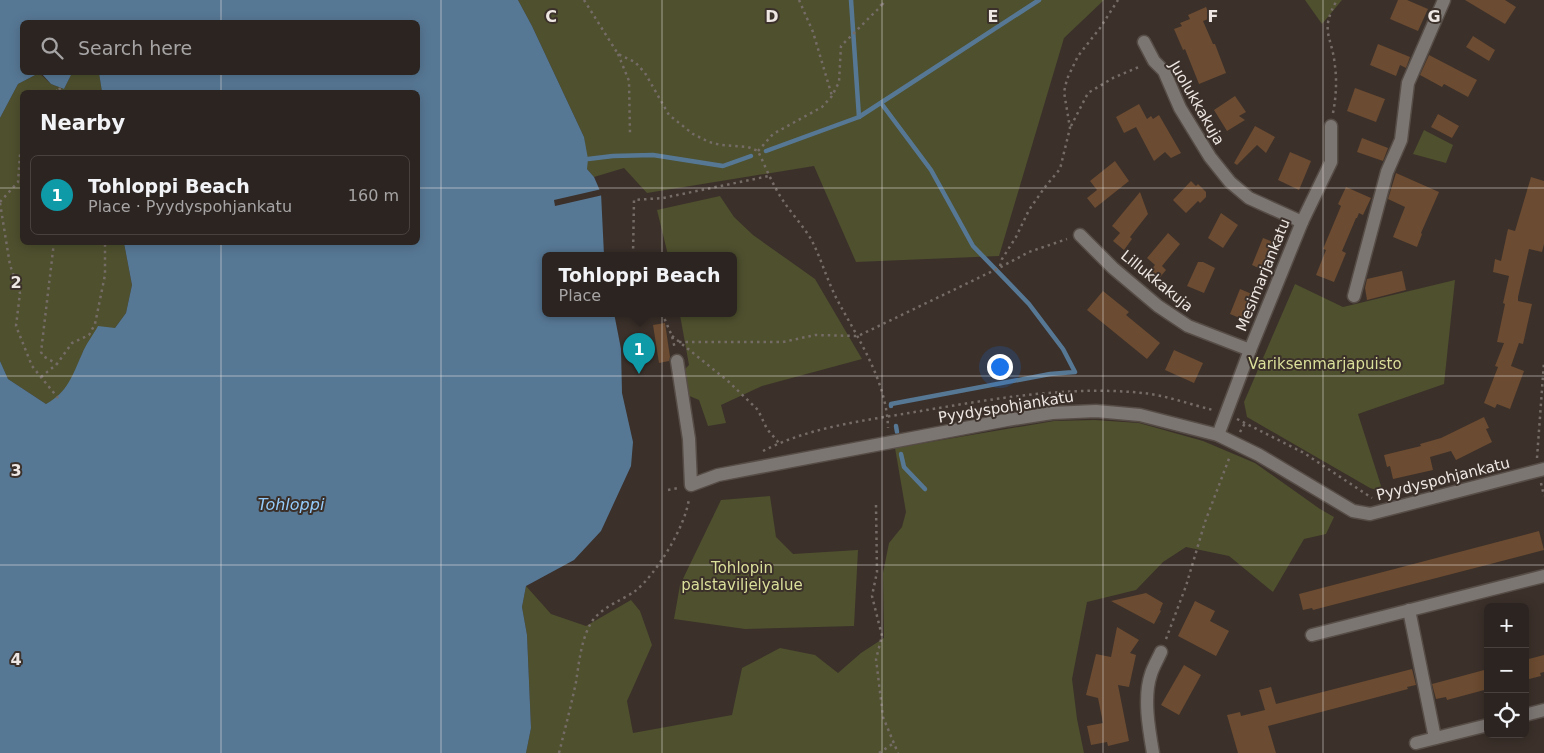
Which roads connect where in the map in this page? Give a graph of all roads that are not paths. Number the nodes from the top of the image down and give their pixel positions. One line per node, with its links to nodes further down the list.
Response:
1 (1444, 0): 6 (street)
2 (1144, 42): 4 (street, Juolukkakuja)
3 (1331, 126): 4 (street, Mesimarjankatu)
4 (1302, 222): 7 (street, Mesimarjankatu)
5 (1080, 235): 7 (street, Lillukkakuja)
6 (1354, 296)
7 (1250, 350): 9 (street, Mesimarjankatu)
8 (677, 361): 9 (street, Pyydyspohjankatu)
9 (1218, 435): 10 (street, Pyydyspohjankatu)
10 (1541, 470)
11 (1544, 576): 12 (street)
12 (1409, 610): 13 (street); 18 (street)
13 (1312, 635)
14 (1161, 652): 20 (street)
15 (1544, 710): 16 (street)
16 (1529, 714)
17 (1484, 726): 18 (street)
18 (1435, 738): 19 (street)
19 (1416, 744)
20 (1153, 753)

